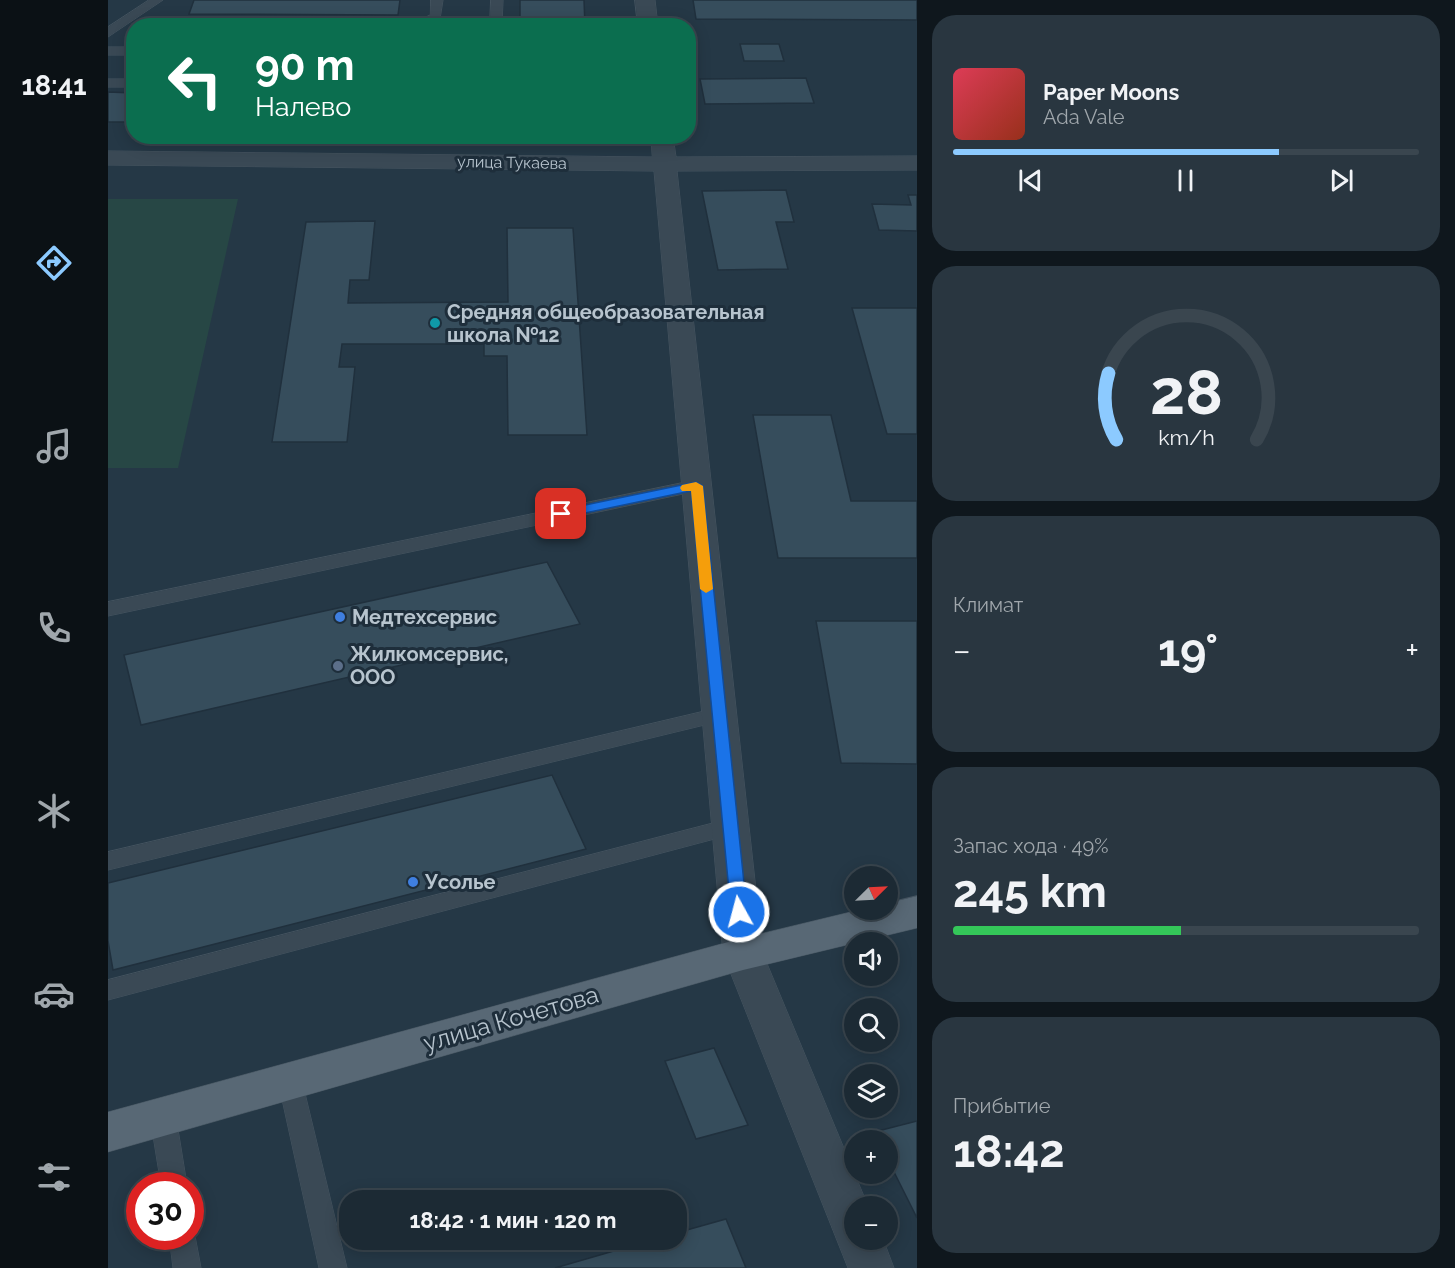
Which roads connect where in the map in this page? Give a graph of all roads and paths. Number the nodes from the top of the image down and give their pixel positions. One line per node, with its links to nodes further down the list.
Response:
1 (158, 0): 5 (lane)
2 (437, 0): 6 (lane)
3 (497, 0): 7 (lane)
4 (645, 0): 8 (street)
5 (131, 18)
6 (433, 18)
7 (496, 18)
8 (647, 18)
9 (126, 21): 10 (lane)
10 (113, 30)
11 (108, 51): 12 (lane)
12 (126, 51)
13 (108, 83): 14 (lane)
14 (126, 83)
15 (664, 150): 16 (street, улица Тукаева); 17 (street, улица Тукаева); 18 (street)
16 (108, 158)
17 (916, 163)
18 (696, 486): 19 (lane); 20 (street)
19 (108, 609)
20 (718, 715): 21 (street); 22 (lane)
21 (729, 827): 24 (street); 25 (lane)
22 (108, 861)
23 (916, 912): 24 (main road, улица Кочетова)
24 (743, 954): 26 (main road, улица Кочетова); 30 (street)
25 (108, 990)
26 (290, 1081): 27 (main road, улица Кочетова); 34 (lane)
27 (163, 1117): 28 (main road, улица Кочетова); 29 (lane)
28 (108, 1132)
29 (172, 1172)
30 (844, 1201)
31 (184, 1250): 33 (lane)
32 (864, 1250): 35 (street)
33 (187, 1268)
34 (333, 1268)
35 (871, 1268)

